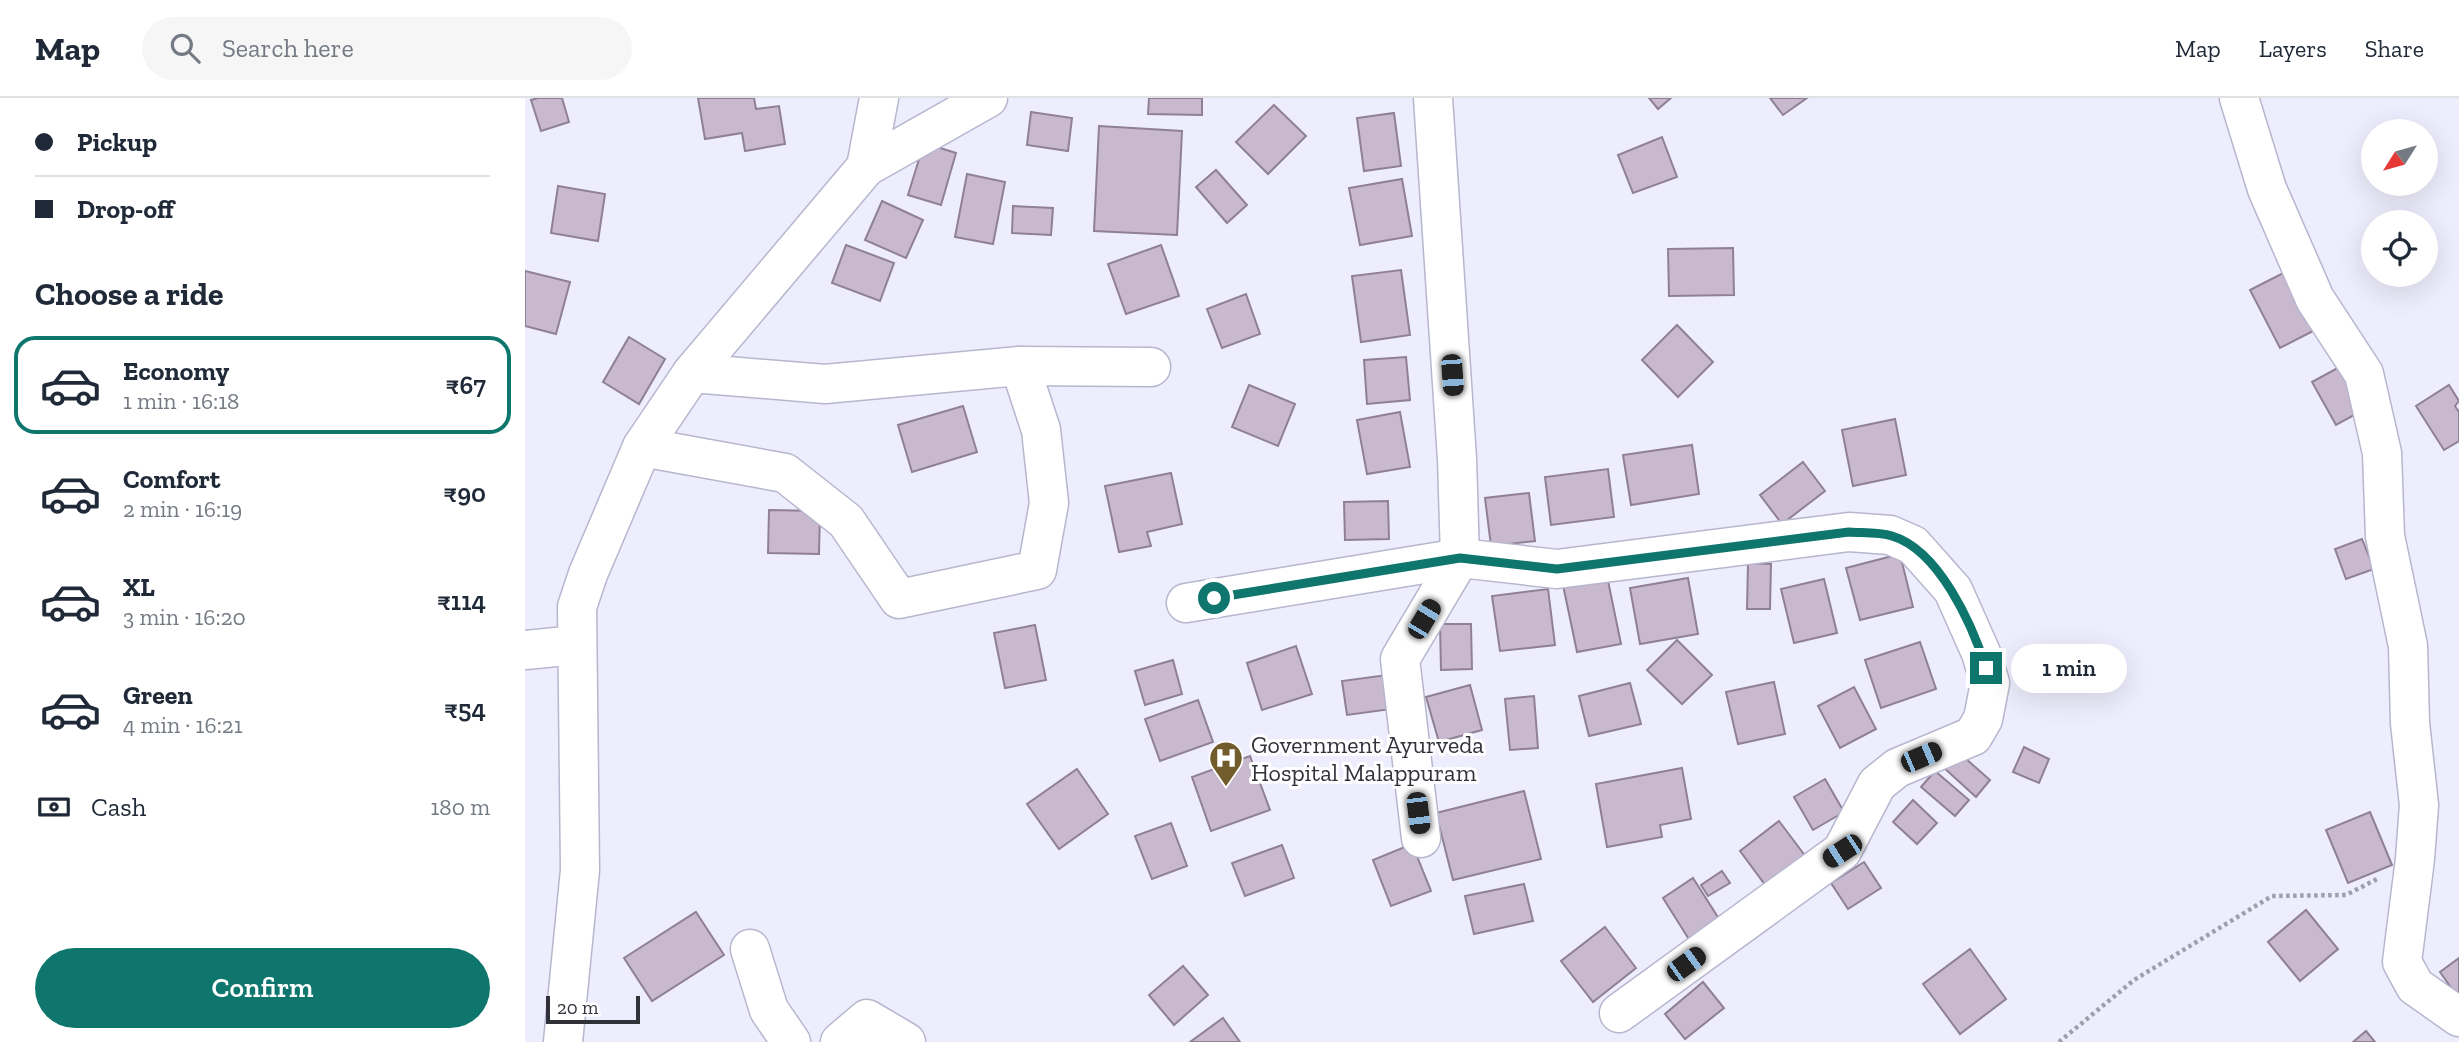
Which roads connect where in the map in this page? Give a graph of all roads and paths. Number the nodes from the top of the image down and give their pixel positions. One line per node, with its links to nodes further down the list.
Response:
1 (879, 98): 5 (street)
2 (988, 98): 5 (street)
3 (1433, 98): 10 (street)
4 (2239, 98): 15 (street)
5 (866, 167): 8 (street)
6 (1020, 366): 7 (street); 8 (street); 9 (street)
7 (1151, 367)
8 (691, 373): 9 (street)
9 (642, 447): 12 (street)
10 (1460, 558): 11 (street); 14 (street); 17 (street)
11 (1187, 603)
12 (576, 645): 13 (street); 19 (street)
13 (525, 650)
14 (1421, 838)
15 (2415, 859): 18 (street); 23 (path)
16 (750, 949): 20 (street)
17 (1619, 1013)
18 (2459, 1017)
19 (563, 1042)
20 (791, 1042)
21 (841, 1042): 22 (street)
22 (906, 1042)
23 (2059, 1042)

